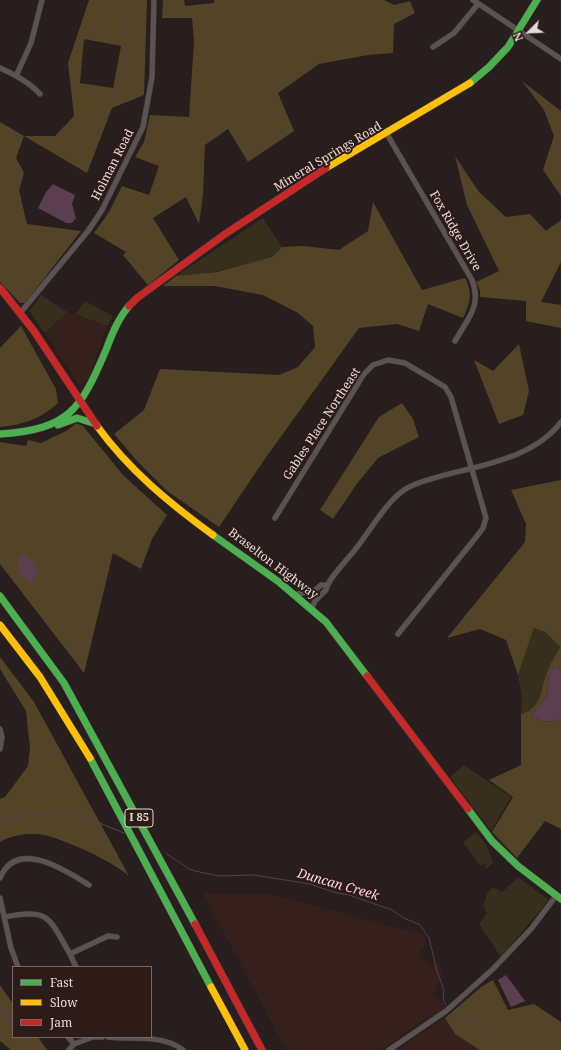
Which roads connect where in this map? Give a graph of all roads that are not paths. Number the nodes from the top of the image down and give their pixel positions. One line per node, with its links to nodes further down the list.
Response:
1 (42, 0): 10 (street)
2 (154, 0): 14 (street, Holman Road)
3 (472, 0): 5 (street)
4 (537, 0): 6 (main road, Mineral Springs Road)
5 (478, 4): 6 (street); 7 (street)
6 (518, 30): 8 (street); 12 (main road, Mineral Springs Road)
7 (433, 47)
8 (561, 59)
9 (0, 68): 10 (street)
10 (16, 76): 11 (street)
11 (40, 94)
12 (387, 134): 15 (street, Fox Ridge Drive); 16 (main road, Mineral Springs Road)
13 (0, 288): 14 (main road, Braselton Highway)
14 (21, 312): 16 (main road, Braselton Highway)
15 (455, 341)
16 (80, 402): 18 (main road, Braselton Highway); 19 (main road, Mineral Springs Road)
17 (561, 422): 21 (street)
18 (96, 424): 19 (main road); 24 (main road, Braselton Highway)
19 (48, 427): 20 (main road)
20 (0, 434)
21 (472, 467): 22 (street, Gables Place Northeast); 23 (street); 28 (street, Gables Place Northeast)
22 (275, 518)
23 (326, 584): 24 (street); 26 (street)
24 (296, 594): 26 (main road, Braselton Highway)
25 (0, 596): 47 (main road, I 85)
26 (312, 608): 33 (main road, Braselton Highway)
27 (0, 625): 46 (main road, I 85)
28 (398, 634)
29 (0, 729): 30 (street)
30 (0, 749)
31 (0, 878): 32 (street)
32 (89, 885)
33 (559, 897): 48 (street)
34 (0, 898): 35 (street)
35 (5, 917): 37 (street); 38 (street)
36 (117, 937): 37 (street)
37 (70, 954): 39 (street)
38 (18, 966)
39 (76, 966)
40 (69, 1038): 43 (street)
41 (89, 1038): 43 (street)
42 (127, 1038): 45 (street)
43 (74, 1044): 44 (street)
44 (68, 1050)
45 (183, 1050)
46 (245, 1050)
47 (262, 1050)
48 (389, 1050)

